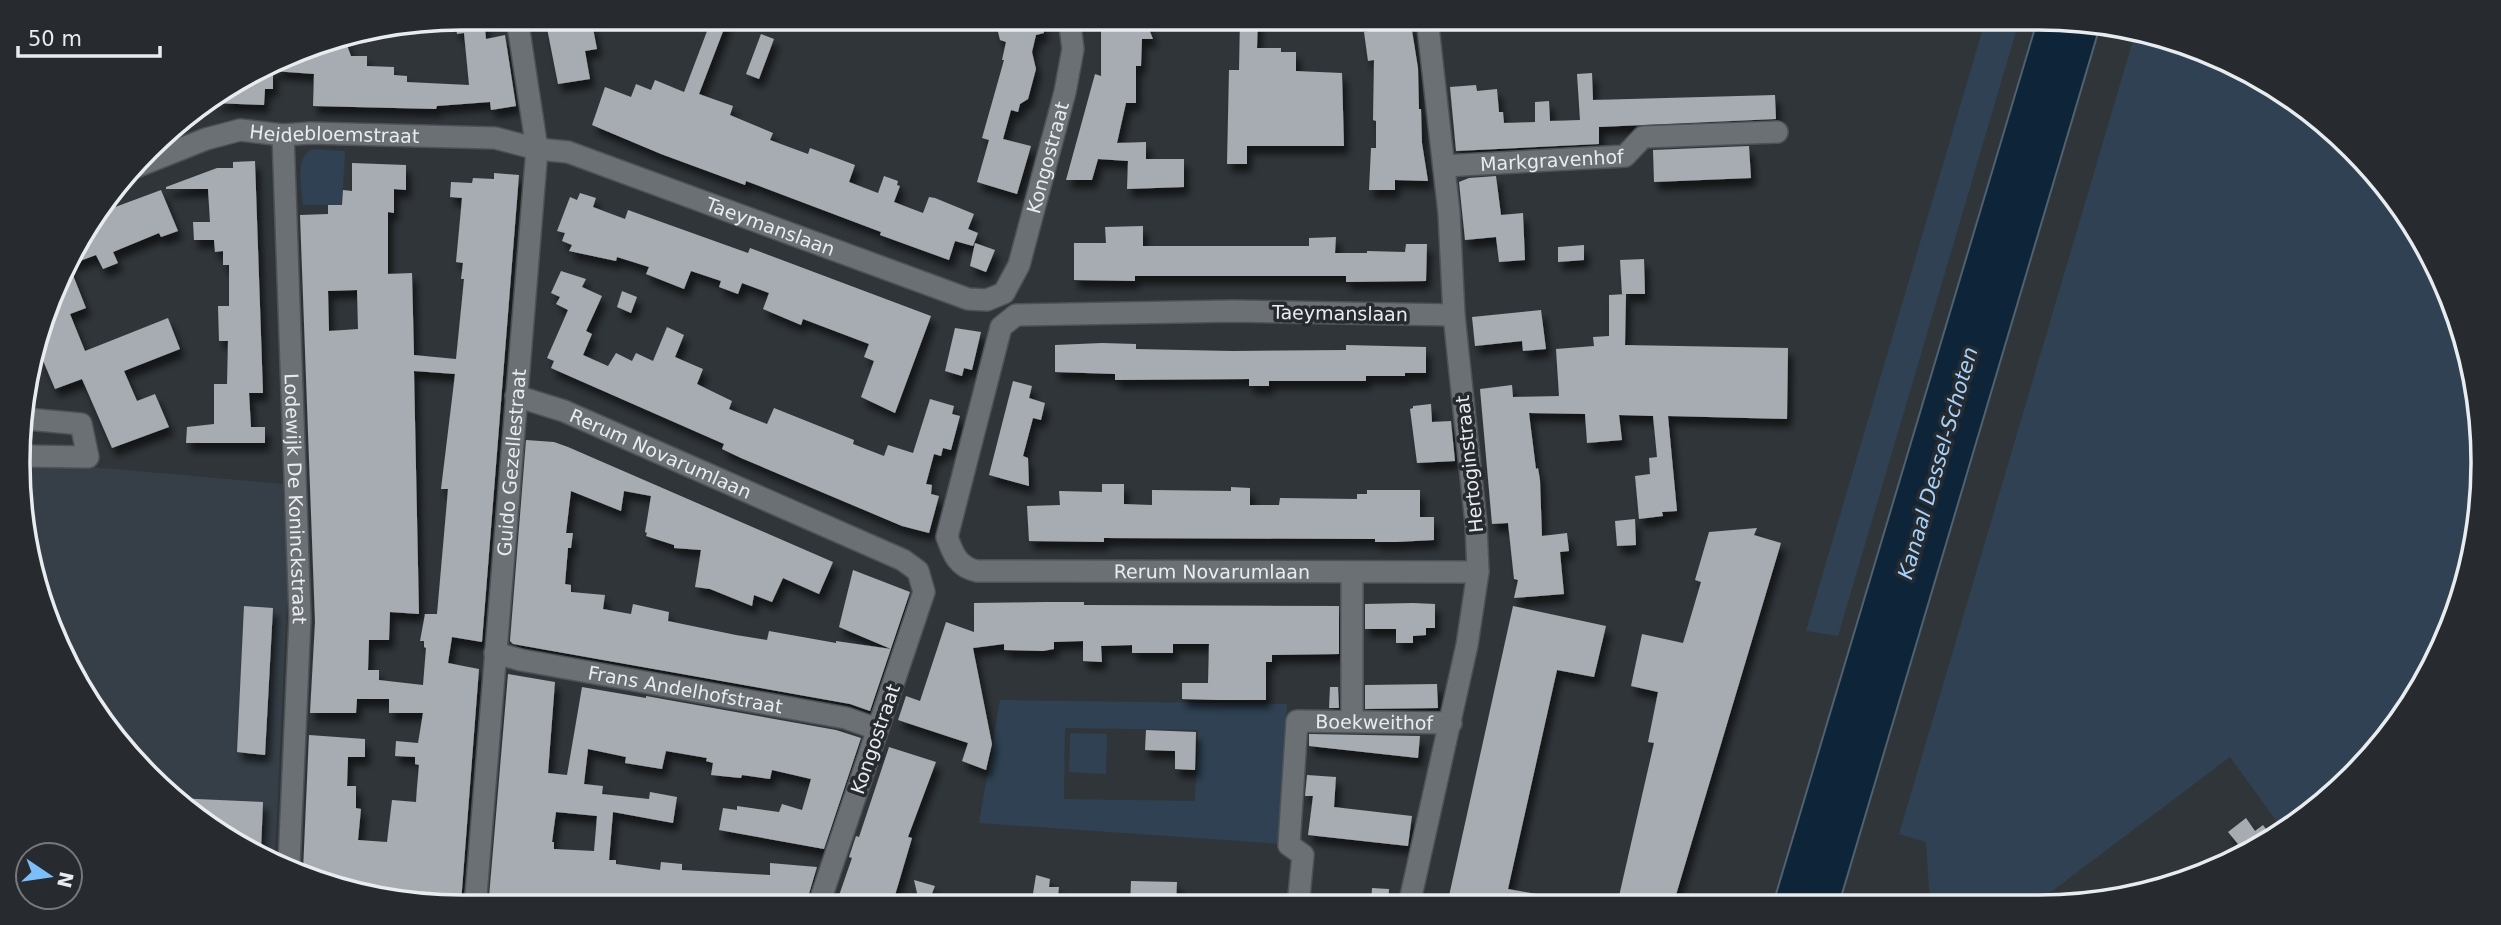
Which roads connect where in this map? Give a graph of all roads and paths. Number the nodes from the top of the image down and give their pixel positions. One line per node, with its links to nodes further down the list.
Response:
1 (519, 30): 6 (street, Guido Gezellestraat)
2 (1071, 30): 9 (street, Kongostraat)
3 (1428, 30): 8 (street, Hertoginstraat)
4 (1777, 132): 8 (street, Markgravenhof)
5 (283, 135): 6 (street, Heidebloemstraat); 7 (street, Heidebloemstraat); 22 (street, Lodewijk De Koninckstraat)
6 (537, 149): 9 (street, Taeymanslaan); 11 (street, Guido Gezellestraat)
7 (152, 160)
8 (1444, 166): 10 (street, Hertoginstraat)
9 (1004, 293)
10 (1454, 315): 14 (street, Taeymanslaan); 16 (street, Hertoginstraat)
11 (516, 396): 15 (street, Rerum Novarumlaan); 18 (street, Guido Gezellestraat)
12 (32, 419): 13 (street)
13 (30, 456)
14 (954, 556): 17 (street, Rerum Novarumlaan)
15 (918, 571): 21 (street, Kongostraat)
16 (1478, 572): 17 (street, Rerum Novarumlaan); 20 (street, Hertoginstraat)
17 (1352, 573): 19 (street)
18 (495, 653): 21 (street, Frans Andelhofstraat); 23 (street, Guido Gezellestraat)
19 (1354, 721): 20 (street, Boekweithof); 25 (street, Boekweithof)
20 (1451, 723): 26 (street, Hertoginstraat)
21 (877, 729): 24 (street, Kongostraat)
22 (289, 859)
23 (476, 895)
24 (822, 895)
25 (1299, 895)
26 (1411, 895)

